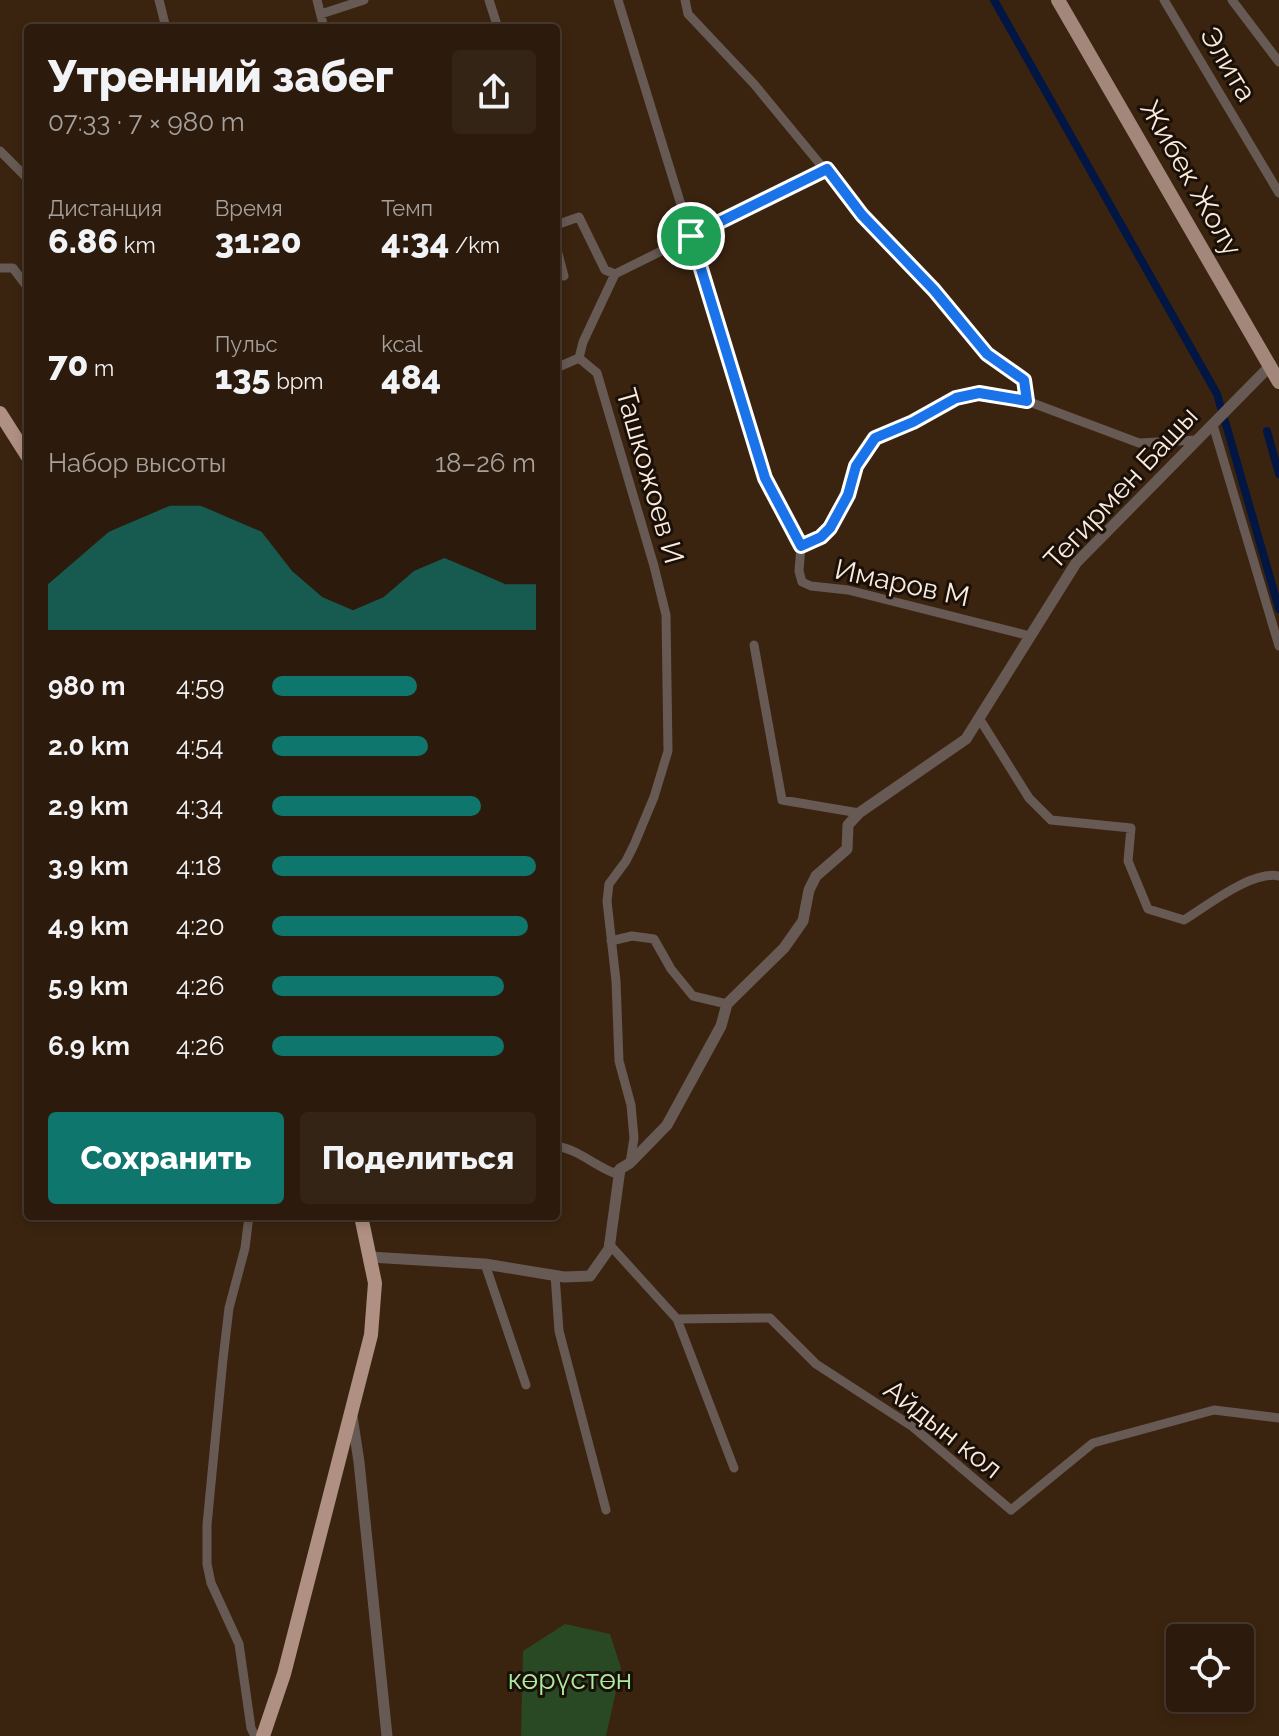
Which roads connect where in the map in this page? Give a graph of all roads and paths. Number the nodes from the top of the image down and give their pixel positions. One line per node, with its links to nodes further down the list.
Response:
1 (159, 0): 11 (street)
2 (317, 0): 10 (street)
3 (364, 0): 10 (street)
4 (489, 0): 13 (street)
5 (685, 0): 16 (street)
6 (1058, 0): 28 (main road, Жибек Жолу)
7 (1164, 0): 18 (street, Элита)
8 (1232, 0): 14 (street)
9 (621, 1): 20 (street, Имаров М)
10 (321, 14): 12 (street)
11 (165, 24)
12 (323, 24)
13 (497, 24)
14 (1279, 62)
15 (0, 151): 17 (street)
16 (827, 169): 20 (street); 29 (street)
17 (24, 175)
18 (1279, 193)
19 (560, 224): 23 (street)
20 (691, 236): 23 (street); 34 (street, Имаров М)
21 (560, 261): 24 (street)
22 (0, 268): 25 (street)
23 (615, 274): 26 (street)
24 (564, 276)
25 (24, 283)
26 (579, 358): 27 (street); 41 (street, Ташкожоев И)
27 (560, 366)
28 (1276, 375): 31 (street, Тегирмен Башы)
29 (1027, 401): 32 (street); 34 (street)
30 (0, 413): 33 (highway)
31 (1213, 425): 32 (street, Тегирмен Башы); 37 (street)
32 (1197, 440): 35 (street, Тегирмен Башы)
33 (24, 451)
34 (801, 546): 35 (street, Имаров М)
35 (1030, 636): 38 (street, Тегирмен Башы)
36 (754, 645): 39 (street)
37 (1279, 646)
38 (979, 718): 39 (street, Тегирмен Башы); 40 (street)
39 (859, 813): 42 (street)
40 (1279, 876)
41 (611, 941): 42 (street); 44 (street, Ташкожоев И)
42 (727, 1004): 44 (street)
43 (560, 1147): 44 (street)
44 (625, 1166): 47 (street)
45 (248, 1220): 57 (street)
46 (362, 1220): 48 (highway)
47 (609, 1244): 50 (street); 51 (street)
48 (370, 1257): 49 (street); 53 (highway)
49 (485, 1264): 50 (street); 52 (street)
50 (555, 1275): 56 (street)
51 (677, 1319): 54 (street, Айдын кол); 55 (street)
52 (526, 1385)
53 (351, 1412): 58 (highway); 59 (street)
54 (1279, 1418)
55 (734, 1468)
56 (606, 1510)
57 (255, 1736)
58 (263, 1736)
59 (387, 1736)

